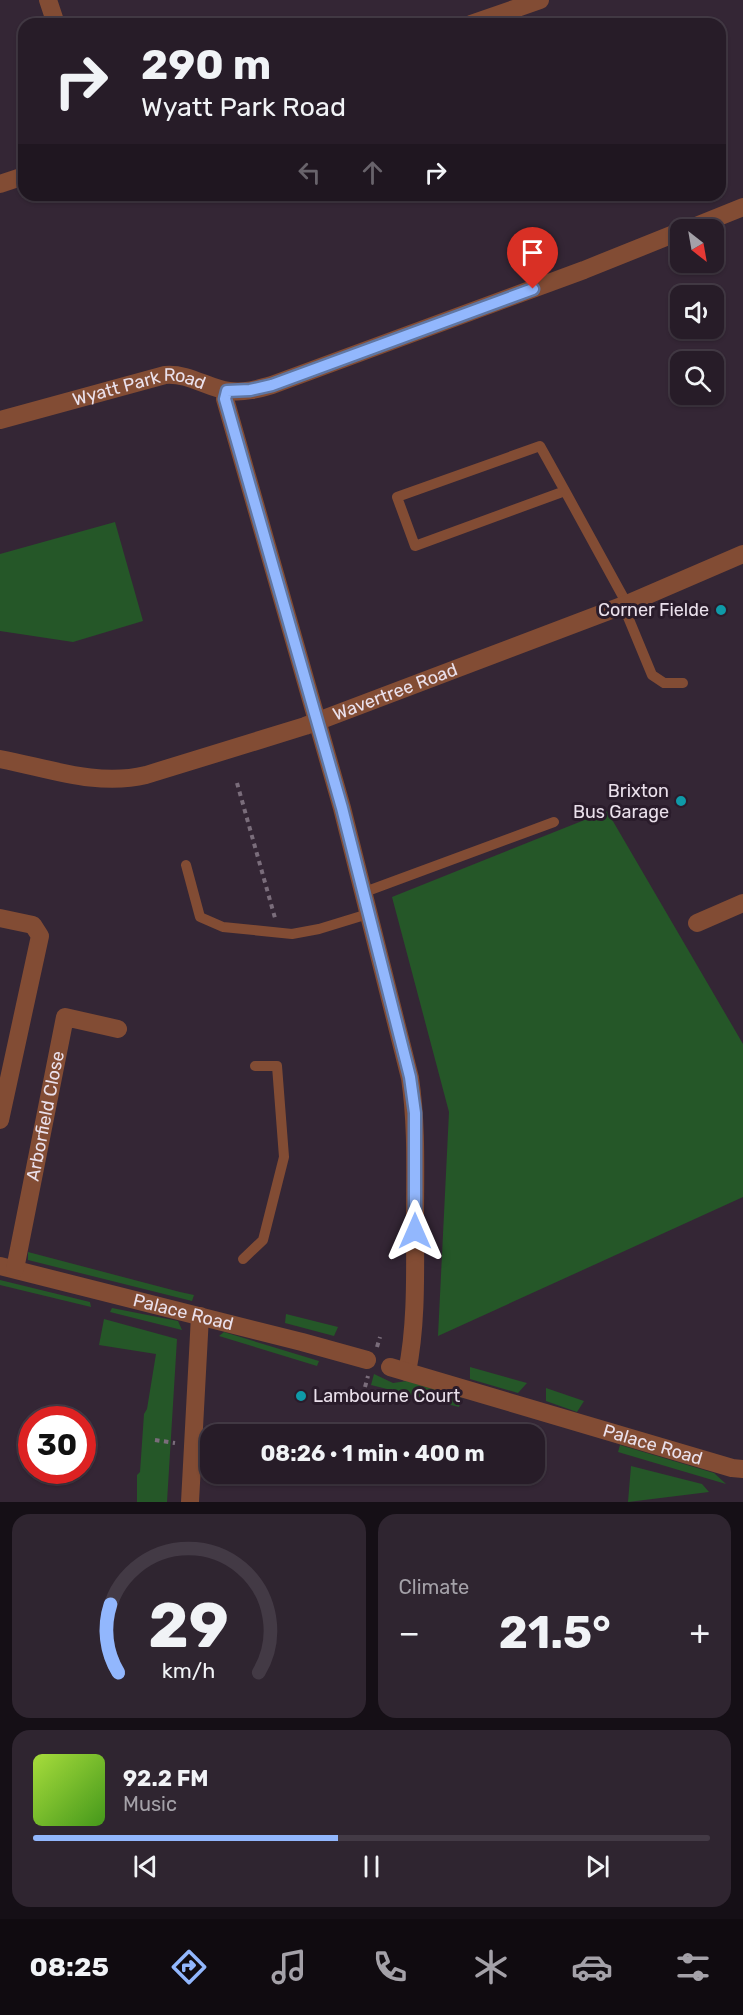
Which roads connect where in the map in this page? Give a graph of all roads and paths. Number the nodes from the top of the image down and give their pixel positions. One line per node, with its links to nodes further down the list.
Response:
1 (48, 0): 3 (street)
2 (540, 0): 4 (street)
3 (54, 18)
4 (488, 18)
5 (18, 178): 6 (street)
6 (0, 184)
7 (743, 207): 8 (street)
8 (713, 219)
9 (670, 235): 10 (street, Wyatt Park Road)
10 (227, 391): 11 (street, Wyatt Park Road); 16 (street)
11 (0, 420)
12 (565, 491): 12 (lane); 14 (lane)
13 (743, 554): 14 (street, Wavertree Road)
14 (625, 605): 15 (lane); 16 (street, Wavertree Road)
15 (683, 683)
16 (317, 722): 17 (street, Wavertree Road); 21 (street)
17 (0, 759)
18 (237, 783): 26 (path)
19 (554, 822): 21 (lane)
20 (186, 865): 26 (lane)
21 (362, 893): 23 (street)
22 (743, 903): 25 (street)
23 (368, 914): 26 (lane); 36 (street, Palace Road)
24 (0, 918): 29 (street)
25 (697, 923)
26 (279, 932)
27 (118, 1029): 31 (street, Arborfield Close)
28 (255, 1066): 30 (lane)
29 (0, 1120)
30 (243, 1259)
31 (8, 1267): 32 (street, Palace Road)
32 (200, 1316): 33 (street, Palace Road); 37 (street)
33 (367, 1360)
34 (155, 1440): 35 (path)
35 (179, 1443)
36 (737, 1472)
37 (190, 1502)

